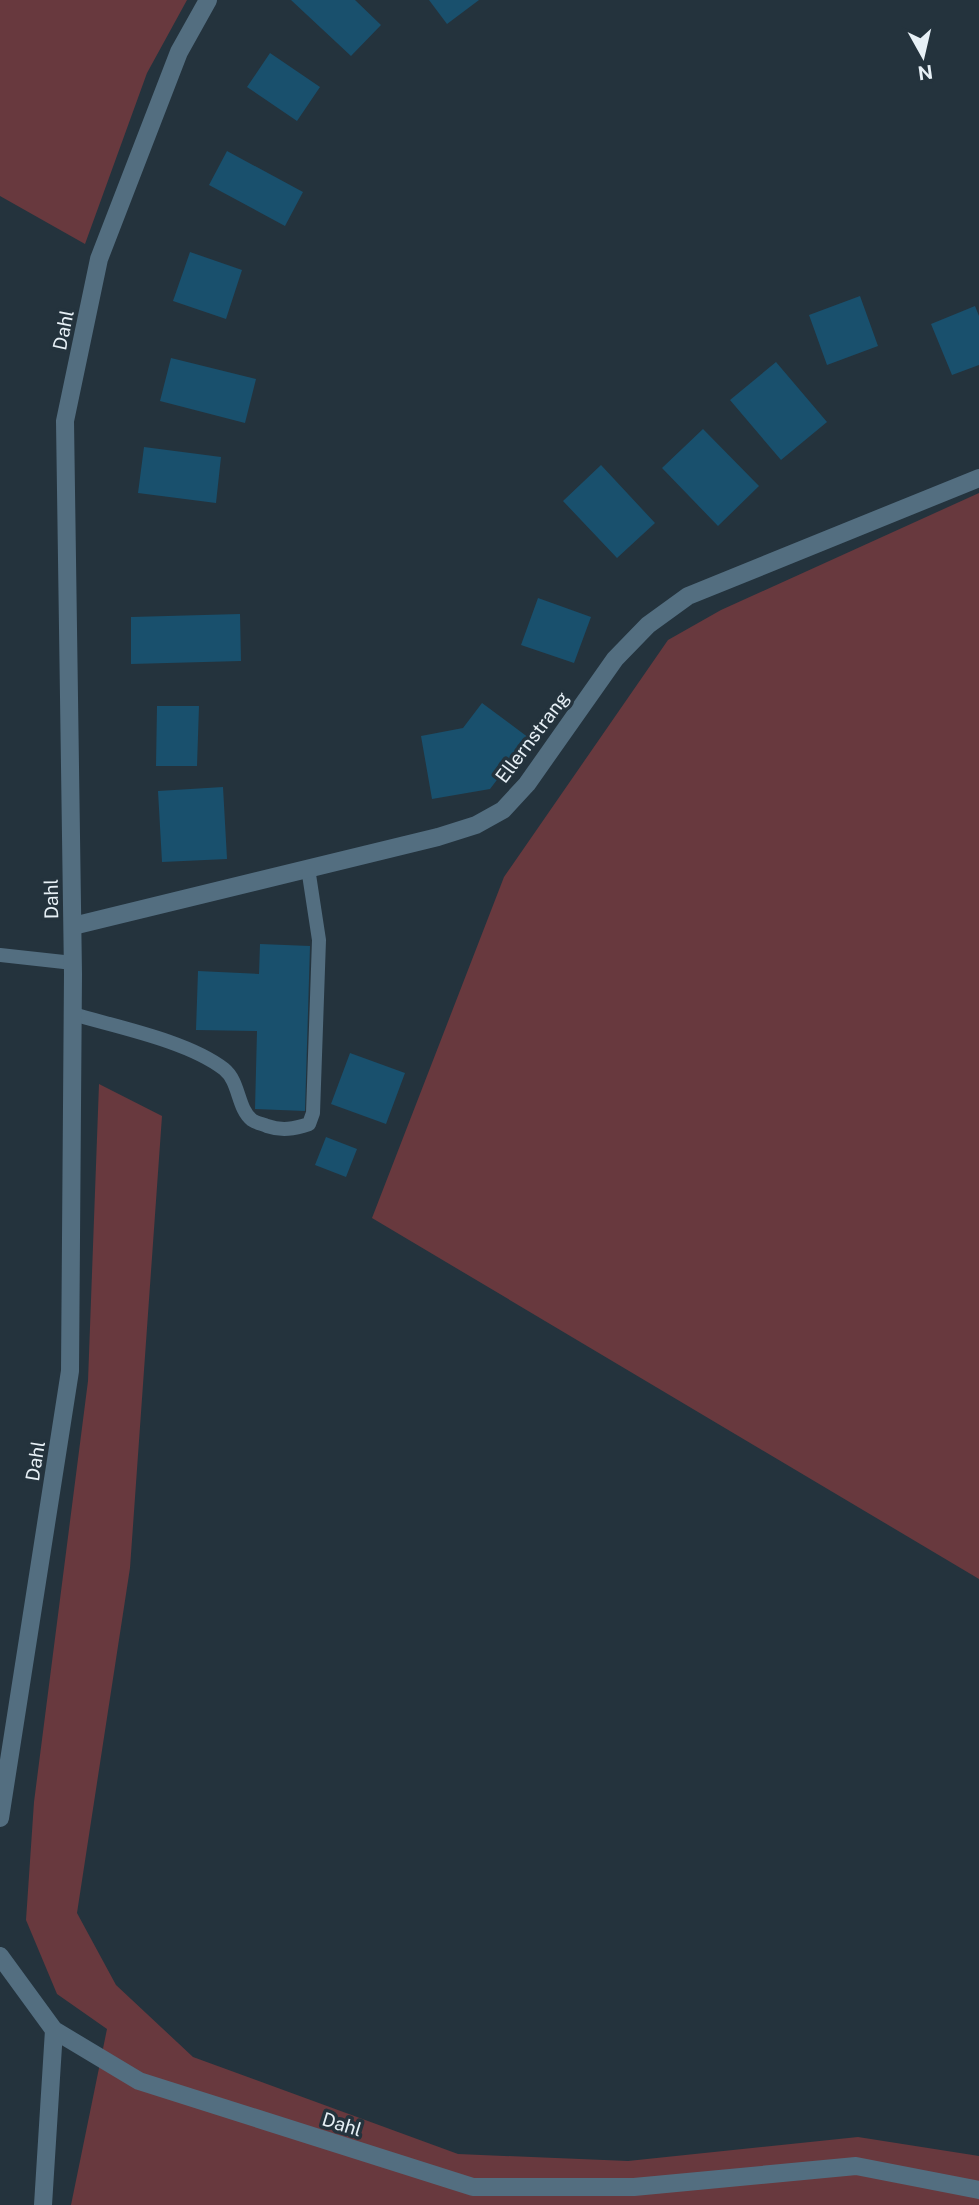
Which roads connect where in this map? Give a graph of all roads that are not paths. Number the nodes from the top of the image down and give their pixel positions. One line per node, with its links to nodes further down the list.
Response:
1 (208, 0): 4 (street, Dahl)
2 (979, 478): 3 (street, Ellernstrang)
3 (308, 869): 4 (street, Ellernstrang); 7 (lane)
4 (72, 926): 6 (street, Dahl)
5 (0, 955): 6 (lane)
6 (73, 962): 7 (street, Dahl)
7 (73, 1014): 8 (street, Dahl)
8 (0, 1818)
9 (0, 1956): 10 (street, Dahl)
10 (54, 2030): 11 (street, Dahl); 12 (street)
11 (979, 2190)
12 (43, 2205)

